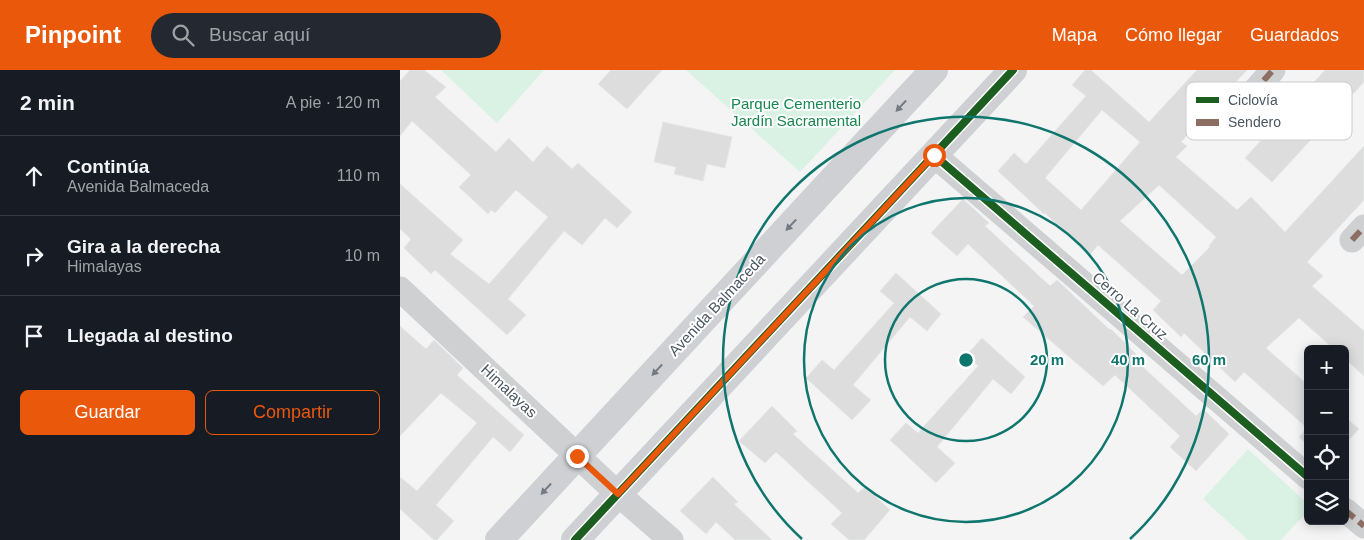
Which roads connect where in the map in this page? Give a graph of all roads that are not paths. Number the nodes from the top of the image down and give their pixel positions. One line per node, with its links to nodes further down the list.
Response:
1 (934, 70): 7 (street, Avenida Balmaceda, one-way to 7)
2 (1013, 70): 5 (street)
3 (1273, 70): 4 (street)
4 (1262, 82)
5 (934, 155): 8 (street, Cerro La Cruz); 9 (street)
6 (400, 289): 7 (street, Himalayas)
7 (577, 456): 9 (street, Himalayas); 12 (street, Avenida Balmaceda, one-way to 12)
8 (1304, 474)
9 (618, 494): 13 (street); 14 (street, Himalayas)
10 (1349, 513): 11 (street)
11 (1364, 526)
12 (499, 540)
13 (575, 540)
14 (671, 540)

